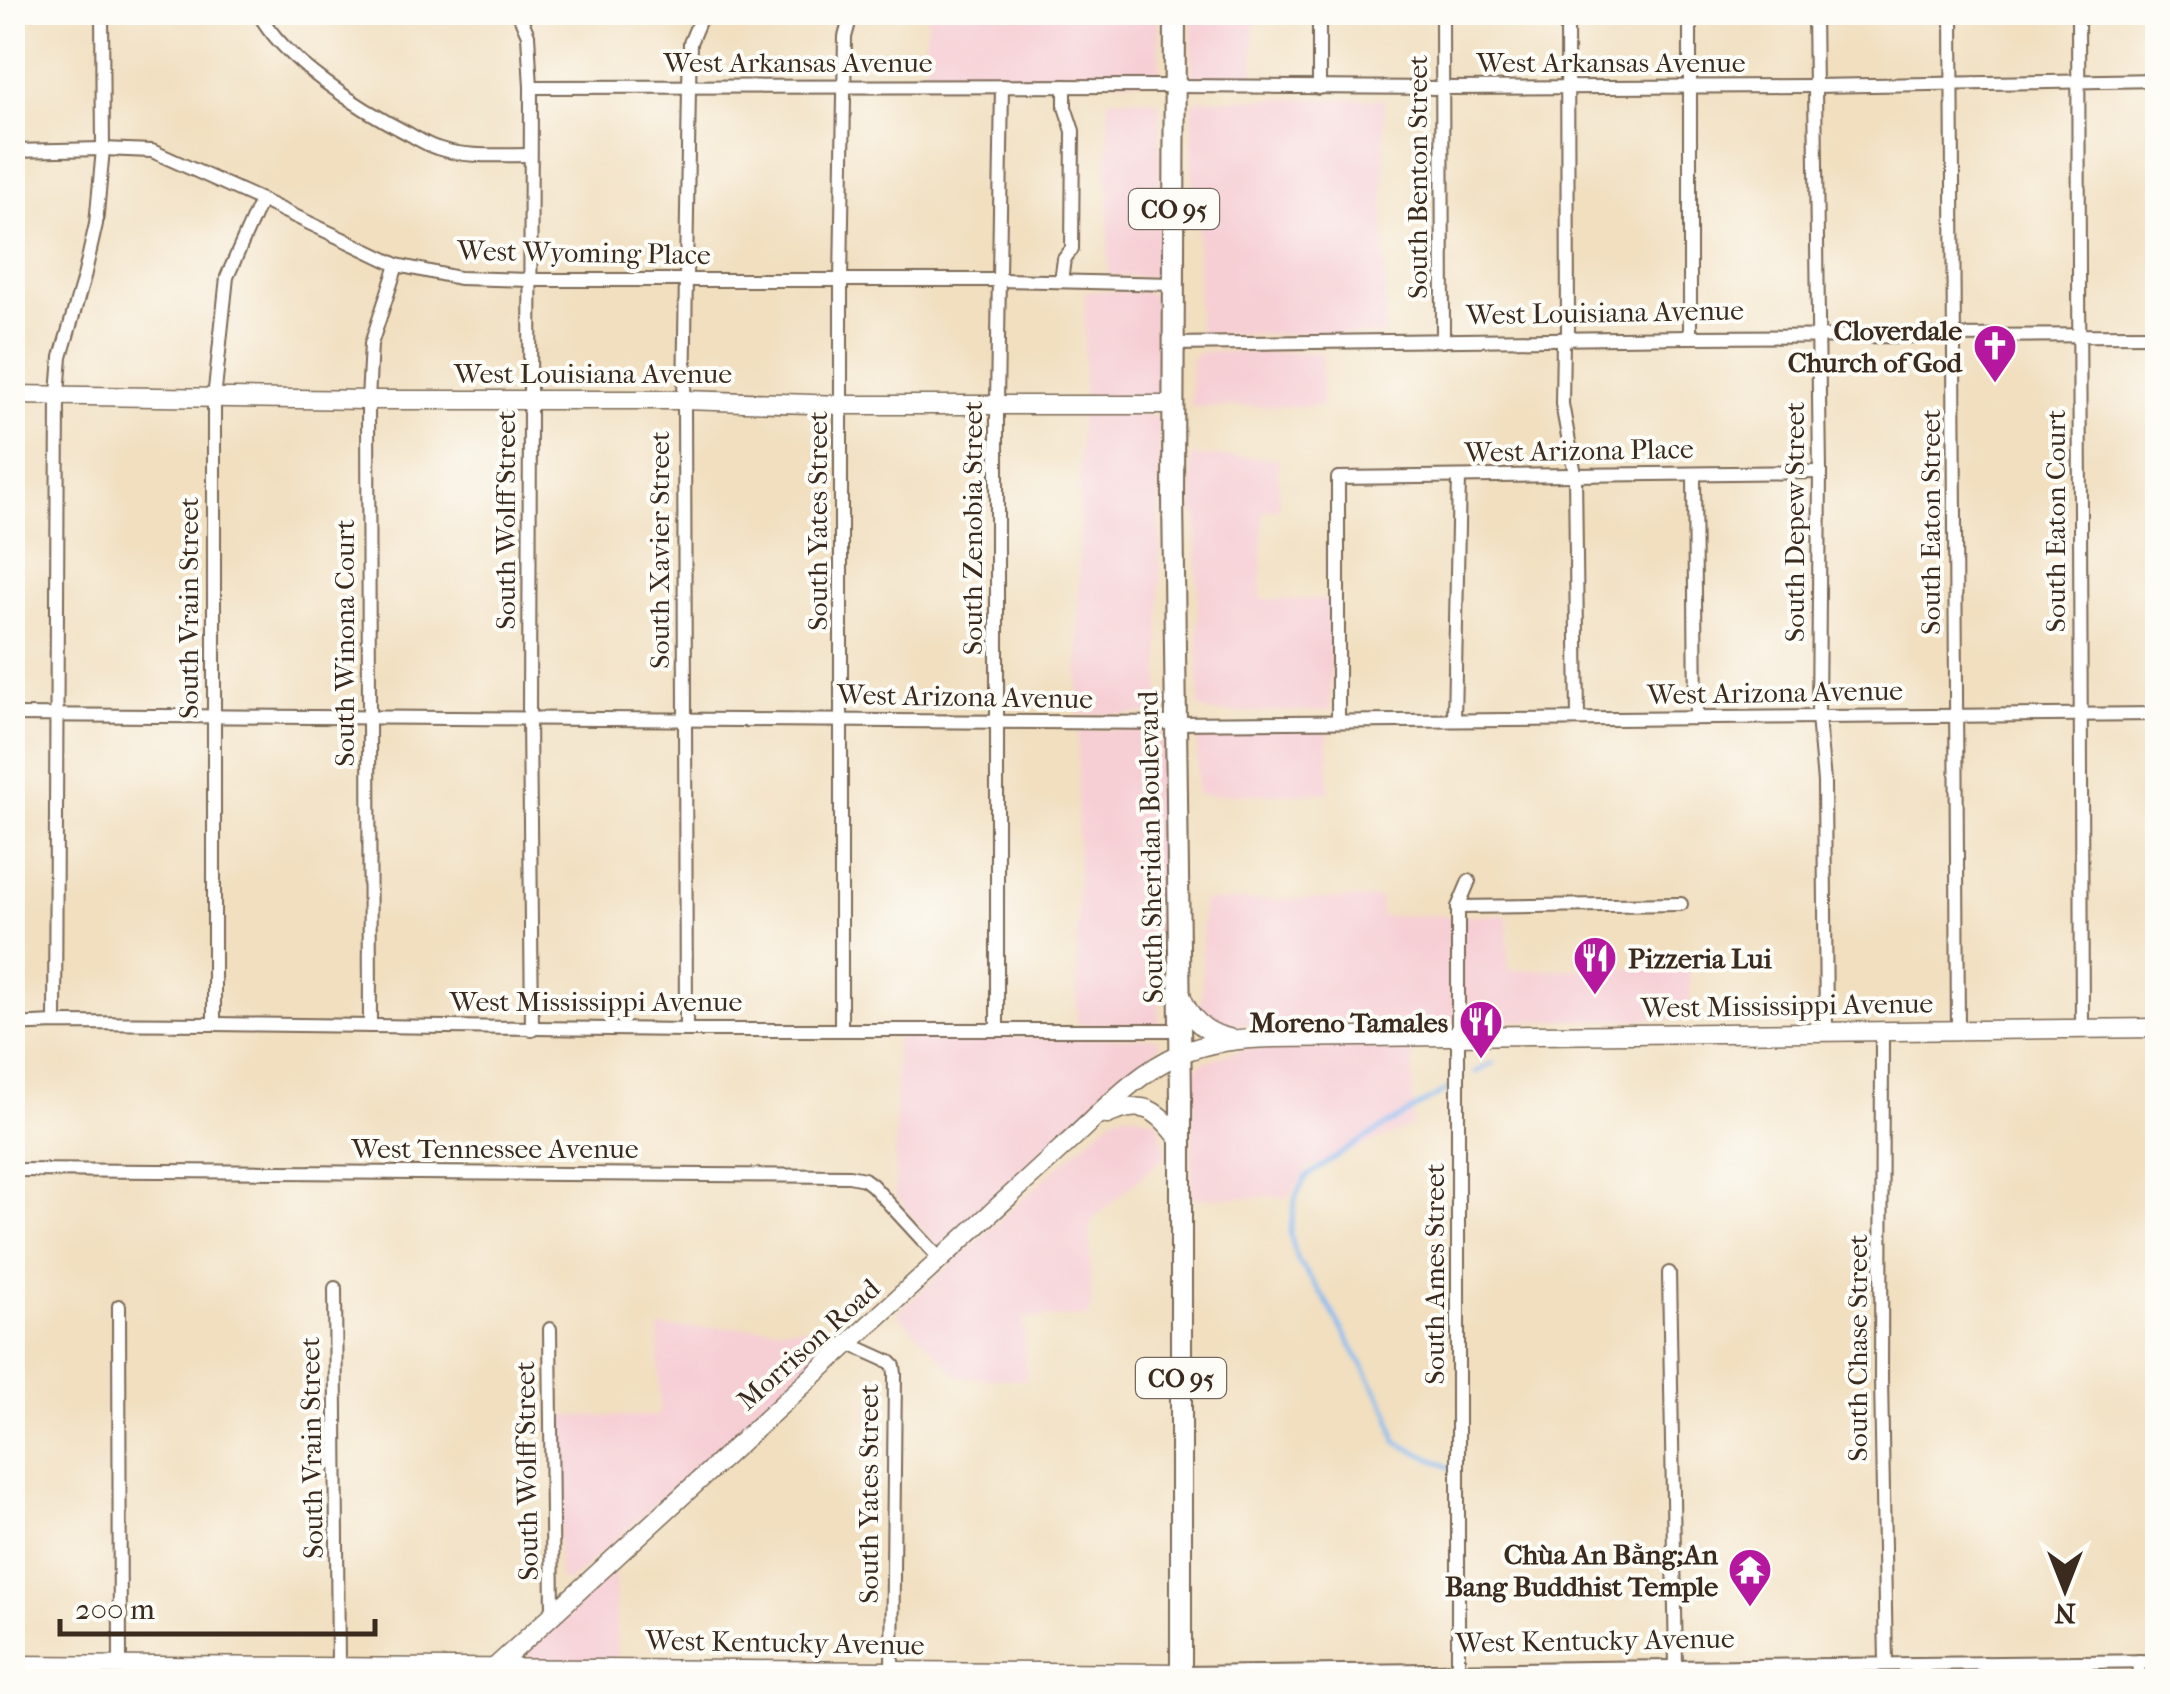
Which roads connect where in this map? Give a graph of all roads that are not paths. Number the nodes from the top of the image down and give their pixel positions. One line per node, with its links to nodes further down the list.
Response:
1 (102, 12): 28 (street)
2 (258, 12): 30 (street)
3 (518, 12): 22 (street, South Wolff Street)
4 (703, 12): 23 (street, South Xavier Street)
5 (852, 12): 17 (street, South Yates Street)
6 (1174, 12): 20 (main road, South Sheridan Boulevard / CO 95)
7 (1319, 12): 26 (street)
8 (1442, 12): 27 (street, South Benton Street)
9 (1567, 12): 24 (street)
10 (1690, 12): 25 (street)
11 (1814, 12): 21 (street, South Depew Street)
12 (1952, 12): 16 (street, South Eaton Street)
13 (2078, 12): 15 (street, South Eaton Court)
14 (2158, 80): 15 (street, West Arkansas Avenue)
15 (2078, 81): 16 (street, West Arkansas Avenue); 39 (street, South Eaton Court)
16 (1952, 82): 21 (street, West Arkansas Avenue); 41 (street, South Eaton Street)
17 (844, 86): 18 (street, West Arkansas Avenue); 23 (street, West Arkansas Avenue); 37 (street, South Yates Street)
18 (1002, 86): 19 (street, West Arkansas Avenue); 35 (street, South Zenobia Street)
19 (1065, 86): 20 (street, West Arkansas Avenue); 36 (street)
20 (1174, 86): 26 (street, West Arkansas Avenue); 38 (main road, South Sheridan Boulevard / CO 95)
21 (1814, 86): 25 (street, West Arkansas Avenue); 43 (street, South Depew Street)
22 (531, 87): 23 (street, West Arkansas Avenue); 30 (street, South Wolff Street)
23 (689, 87): 33 (street, South Xavier Street)
24 (1567, 87): 25 (street, West Arkansas Avenue); 27 (street, West Arkansas Avenue); 44 (street)
25 (1690, 87): 42 (street)
26 (1319, 88): 27 (street, West Arkansas Avenue)
27 (1442, 88): 45 (street, South Benton Street)
28 (103, 149): 29 (street, West Wyoming Place); 31 (street, West Wyoming Place); 47 (street)
29 (12, 150)
30 (530, 155): 34 (street, South Wolff Street)
31 (261, 200): 32 (street, West Wyoming Place); 49 (street, South Vrain Street)
32 (398, 265): 34 (street, West Wyoming Place); 50 (street, South Winona Court)
33 (686, 279): 34 (street, West Wyoming Place); 37 (street, West Wyoming Place); 52 (street, South Xavier Street)
34 (530, 280): 51 (street, South Wolff Street)
35 (1001, 280): 36 (street, West Wyoming Place); 37 (street, West Wyoming Place); 54 (street, South Zenobia Street)
36 (1061, 281): 38 (street, West Wyoming Place)
37 (841, 282): 53 (street, South Yates Street)
38 (1174, 284): 46 (main road, South Sheridan Boulevard / CO 95)
39 (2080, 334): 40 (street, West Louisiana Avenue); 41 (street, West Louisiana Avenue); 61 (street, South Eaton Court)
40 (2158, 335)
41 (1956, 336): 43 (street, West Louisiana Avenue); 66 (street, South Eaton Street)
42 (1690, 337): 43 (street, West Louisiana Avenue); 44 (street, West Louisiana Avenue)
43 (1818, 337): 56 (street, South Depew Street)
44 (1566, 340): 45 (street, West Louisiana Avenue); 57 (street)
45 (1443, 342): 46 (street, West Louisiana Avenue)
46 (1174, 344): 55 (main road, South Sheridan Boulevard / CO 95)
47 (58, 394): 48 (street, West Louisiana Avenue); 49 (street, West Louisiana Avenue); 60 (street)
48 (12, 395)
49 (214, 399): 50 (street, West Louisiana Avenue); 64 (street, South Vrain Street)
50 (368, 400): 51 (street, West Louisiana Avenue); 65 (street, South Winona Court)
51 (530, 400): 52 (street, West Louisiana Avenue); 68 (street, South Wolff Street)
52 (684, 400): 53 (street, West Louisiana Avenue); 69 (street, South Xavier Street)
53 (842, 404): 54 (street, West Louisiana Avenue); 72 (street, South Yates Street)
54 (997, 404): 55 (street, West Louisiana Avenue); 74 (street, South Zenobia Street)
55 (1174, 406): 76 (main road, South Sheridan Boulevard / CO 95)
56 (1820, 472): 58 (street, West Arizona Place); 67 (street, South Depew Street)
57 (1575, 474): 58 (street, West Arizona Place); 59 (street, West Arizona Place); 71 (street)
58 (1694, 474): 70 (street)
59 (1459, 477): 73 (street); 75 (street, West Arizona Place)
60 (58, 714): 63 (street, West Arizona Avenue); 64 (street, West Arizona Avenue); 81 (street)
61 (2081, 714): 62 (street, West Arizona Avenue); 66 (street, West Arizona Avenue); 86 (street, South Eaton Court)
62 (2158, 714)
63 (12, 715)
64 (212, 716): 65 (street, West Arizona Avenue); 82 (street, South Vrain Street)
65 (370, 716): 68 (street, West Arizona Avenue); 84 (street, South Winona Court)
66 (1955, 716): 67 (street, West Arizona Avenue); 92 (street, South Eaton Street)
67 (1818, 717): 70 (street, West Arizona Avenue); 94 (street, South Depew Street)
68 (529, 718): 69 (street, West Arizona Avenue); 87 (street, South Wolff Street)
69 (684, 718): 72 (street, West Arizona Avenue); 88 (street, South Xavier Street)
70 (1696, 718): 71 (street, West Arizona Avenue)
71 (1578, 719): 73 (street, West Arizona Avenue)
72 (842, 720): 74 (street, West Arizona Avenue); 89 (street, South Yates Street)
73 (1454, 720): 75 (street, West Arizona Avenue)
74 (997, 722): 76 (street, West Arizona Avenue); 90 (street, South Zenobia Street)
75 (1338, 722): 76 (street, West Arizona Avenue)
76 (1175, 723): 80 (main road, South Sheridan Boulevard / CO 95)
77 (1469, 881): 79 (street, South Ames Street)
78 (1681, 904): 79 (street)
79 (1458, 907): 95 (street, South Ames Street)
80 (1179, 988): 91 (main road, South Sheridan Boulevard / CO 95); 96 (street)
81 (55, 1023): 82 (street, West Mississippi Avenue); 83 (street, West Mississippi Avenue)
82 (214, 1024): 84 (street, West Mississippi Avenue)
83 (12, 1026)
84 (370, 1026): 87 (street, West Mississippi Avenue)
85 (2158, 1028): 86 (street, West Mississippi Avenue)
86 (2082, 1029): 92 (street, West Mississippi Avenue)
87 (532, 1030): 88 (street, West Mississippi Avenue)
88 (686, 1030): 89 (street, West Mississippi Avenue)
89 (841, 1030): 90 (street, West Mississippi Avenue)
90 (997, 1030): 91 (street, West Mississippi Avenue)
91 (1180, 1030): 97 (main road, South Sheridan Boulevard / CO 95)
92 (1958, 1030): 93 (street, West Mississippi Avenue)
93 (1882, 1031): 94 (street, West Mississippi Avenue); 112 (street, South Chase Street)
94 (1826, 1032): 95 (street, West Mississippi Avenue)
95 (1458, 1036): 96 (street, West Mississippi Avenue); 118 (street, South Ames Street)
96 (1240, 1040): 97 (street, West Mississippi Avenue)
97 (1180, 1054): 98 (street, Morrison Road); 99 (main road, South Sheridan Boulevard / CO 95)
98 (1088, 1124): 99 (street); 101 (street, Morrison Road)
99 (1181, 1140): 122 (main road, South Sheridan Boulevard / CO 95)
100 (12, 1170): 101 (street, West Tennessee Avenue)
101 (941, 1260): 106 (street, Morrison Road)
102 (1669, 1273): 115 (street)
103 (334, 1288): 116 (street, South Vrain Street)
104 (119, 1306): 114 (street)
105 (550, 1329): 107 (street, South Wolff Street)
106 (850, 1344): 107 (street, Morrison Road); 119 (street, South Yates Street)
107 (553, 1613): 117 (street, Morrison Road)
108 (2158, 1661): 109 (street, West Kentucky Avenue)
109 (2138, 1662): 110 (street, West Kentucky Avenue); 126 (street)
110 (1984, 1663): 112 (street, West Kentucky Avenue); 125 (street)
111 (1821, 1664): 112 (street, West Kentucky Avenue); 115 (street, West Kentucky Avenue); 124 (street)
112 (1886, 1664)
113 (12, 1665): 114 (street, West Kentucky Avenue)
114 (120, 1666): 116 (street, West Kentucky Avenue)
115 (1676, 1666): 118 (street, West Kentucky Avenue)
116 (338, 1667): 117 (street, West Kentucky Avenue)
117 (495, 1667): 120 (street, West Kentucky Avenue); 123 (street, Morrison Road)
118 (1458, 1670): 122 (street, West Kentucky Avenue)
119 (892, 1671): 120 (street, West Kentucky Avenue); 121 (street, West Kentucky Avenue)
120 (566, 1674)
121 (927, 1676): 122 (street, West Kentucky Avenue)
122 (1182, 1678)
123 (479, 1682)
124 (1821, 1682)
125 (1985, 1682)
126 (2138, 1682)

